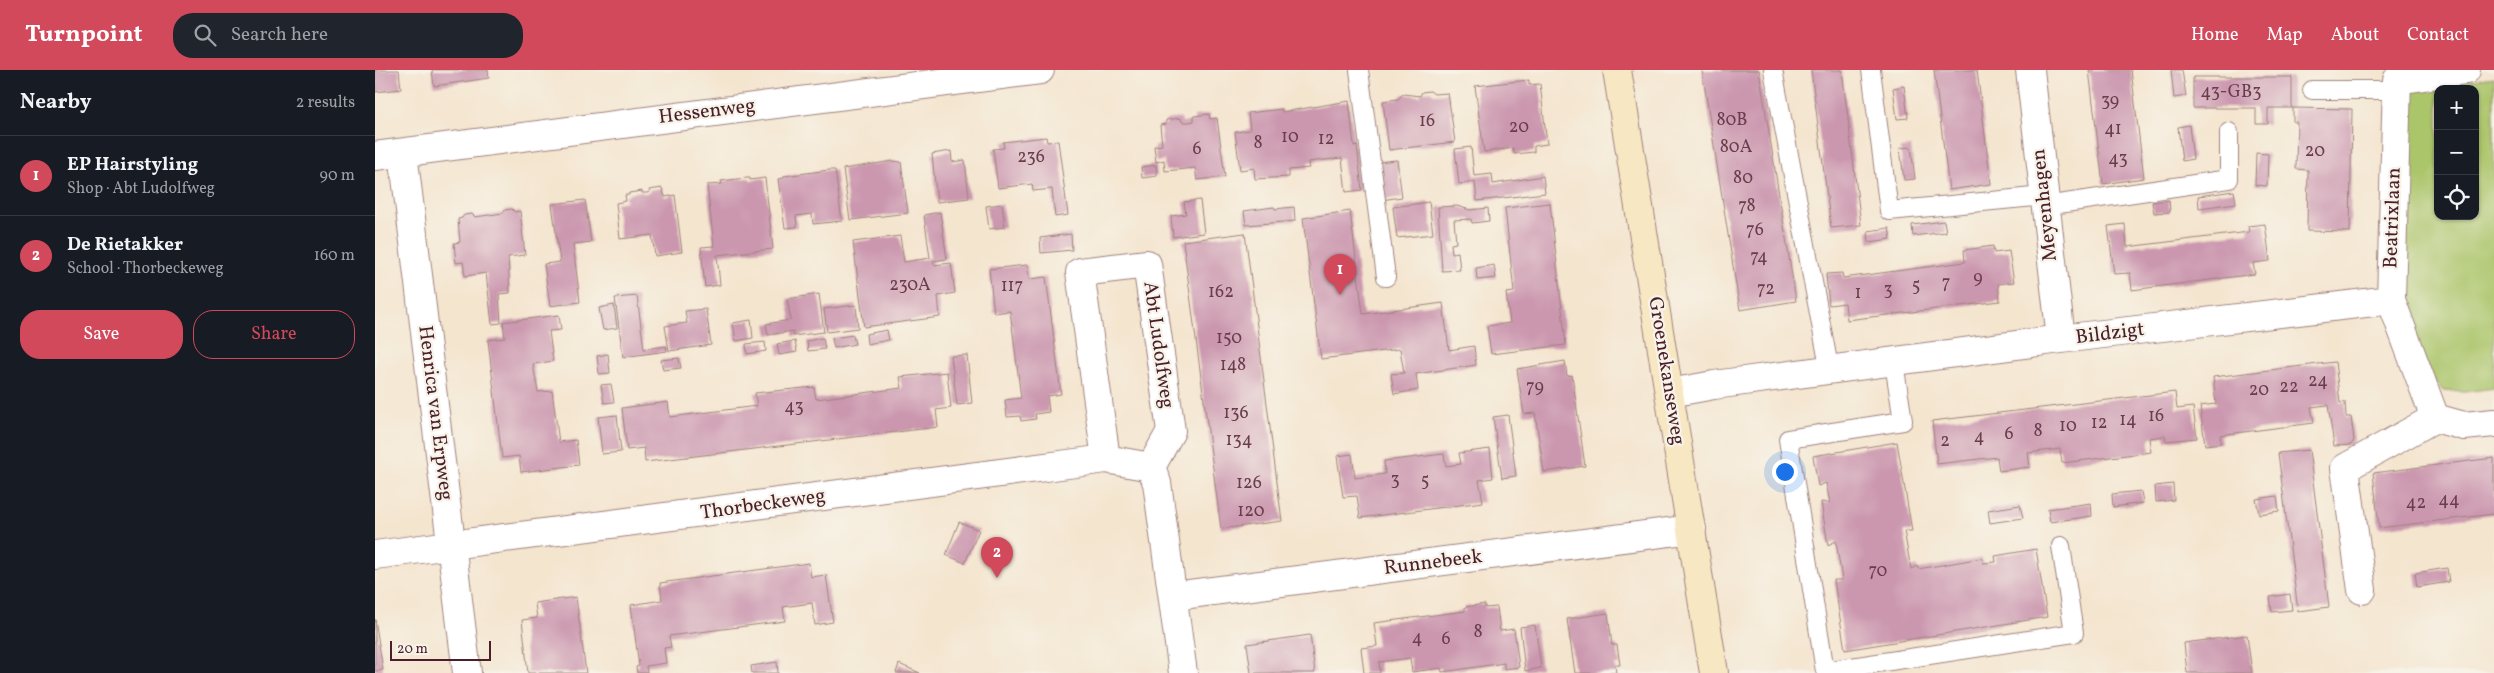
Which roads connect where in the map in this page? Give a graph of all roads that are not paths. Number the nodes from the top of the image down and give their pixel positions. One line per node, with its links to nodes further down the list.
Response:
1 (1040, 70): 11 (street, Hessenweg)
2 (1359, 70): 14 (lane)
3 (1617, 70): 19 (main road, Groenekanseweg)
4 (1773, 70): 18 (lane)
5 (1871, 70): 13 (lane)
6 (2030, 70): 13 (street, Meyenhagen)
7 (2466, 70): 9 (street)
8 (2312, 90): 9 (lane)
9 (2397, 90): 15 (street, Beatrixlaan)
10 (2229, 132): 13 (lane)
11 (403, 153): 12 (street, Hessenweg); 25 (street, Henrica van Erpweg)
12 (375, 156)
13 (2045, 201): 16 (street, Meyenhagen)
14 (1386, 276)
15 (2391, 300): 16 (street, Bildzigt); 20 (street, Beatrixlaan)
16 (2061, 340): 17 (street, Bildzigt)
17 (1894, 363): 18 (street, Bildzigt); 26 (lane)
18 (1830, 372): 19 (street, Bildzigt)
19 (1670, 393): 24 (main road, Groenekanseweg)
20 (2435, 418): 21 (street); 28 (street)
21 (2494, 422)
22 (1106, 459): 23 (street, Thorbeckeweg); 23 (street, Abt Ludolfweg); 25 (street, Thorbeckeweg)
23 (1151, 467): 29 (street)
24 (1692, 529): 29 (street, Runnebeek); 32 (main road, Groenekanseweg)
25 (453, 546): 27 (street, Thorbeckeweg); 30 (street, Henrica van Erpweg)
26 (2061, 546)
27 (375, 555)
28 (2362, 590)
29 (1174, 596): 31 (street)
30 (467, 673)
31 (1183, 673)
32 (1715, 673)

